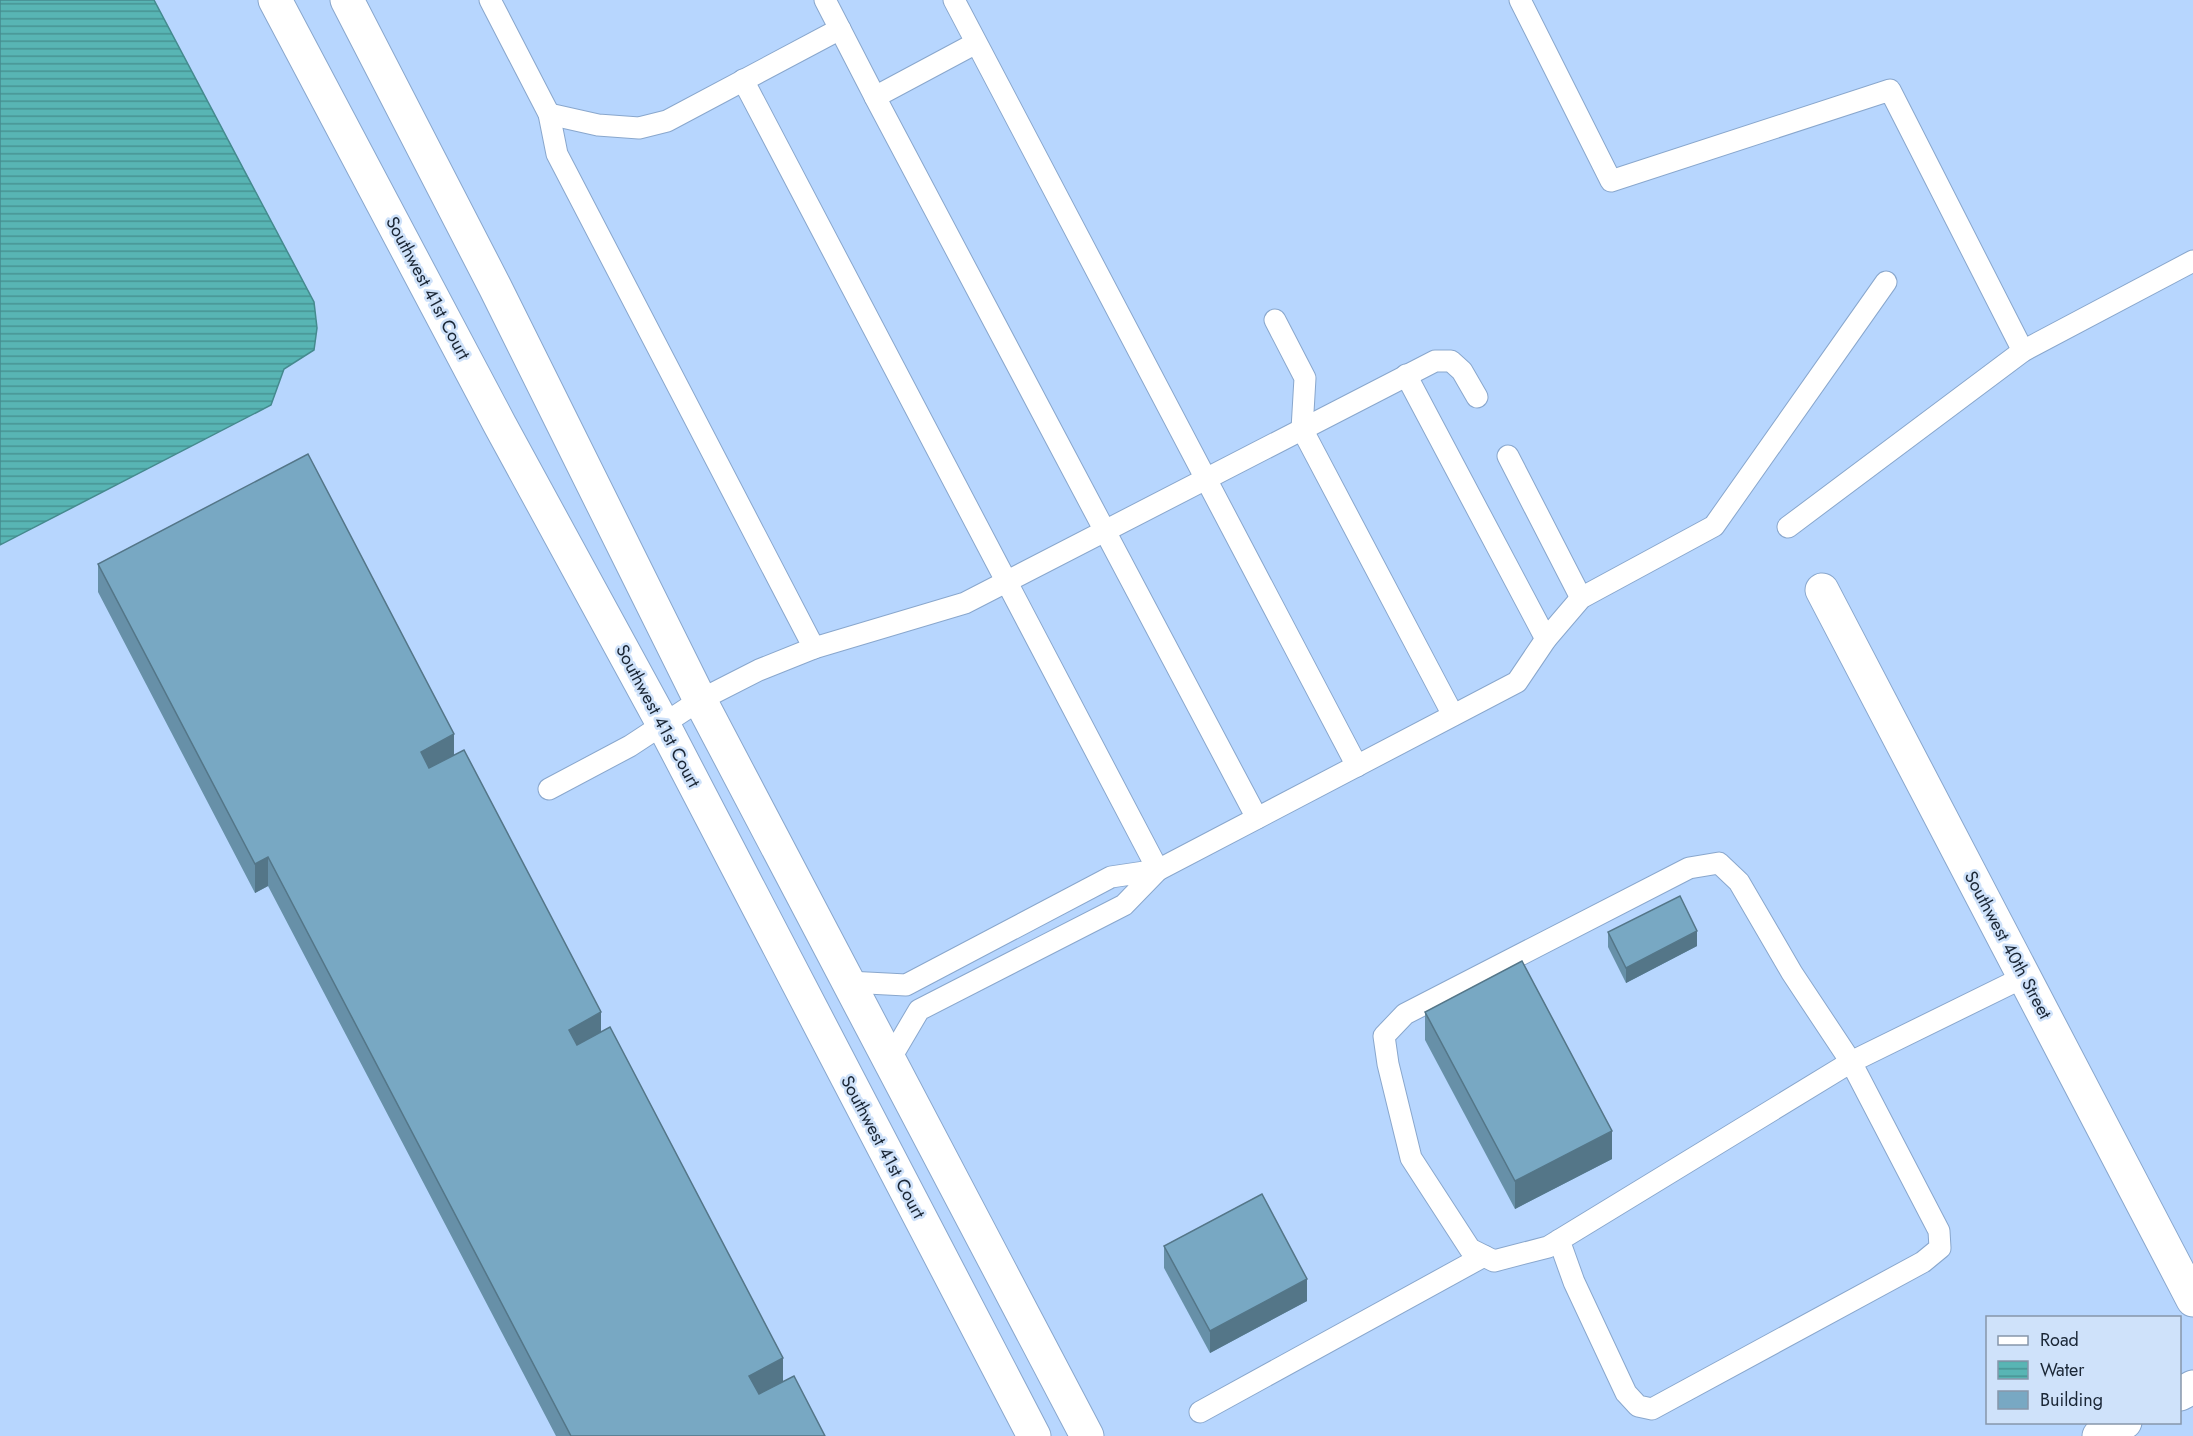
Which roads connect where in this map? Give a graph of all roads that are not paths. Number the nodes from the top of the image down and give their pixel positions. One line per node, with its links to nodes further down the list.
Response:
1 (275, 0): 30 (street, Southwest 41st Court)
2 (346, 0): 28 (street)
3 (490, 0): 11 (lane)
4 (825, 0): 7 (lane)
5 (954, 0): 8 (lane)
6 (1520, 0): 15 (lane)
7 (840, 29): 9 (lane); 10 (lane)
8 (976, 43): 10 (lane); 20 (lane)
9 (743, 80): 11 (lane); 23 (lane)
10 (875, 97): 22 (lane)
11 (549, 114): 27 (lane)
12 (2193, 261): 15 (lane)
13 (1886, 282): 25 (lane)
14 (1275, 320): 18 (lane)
15 (2023, 351): 21 (lane)
16 (1406, 375): 17 (lane); 18 (lane); 26 (lane)
17 (1477, 397)
18 (1302, 429): 20 (lane); 29 (lane)
19 (1508, 456): 25 (lane)
20 (1205, 479): 22 (lane); 31 (lane)
21 (1788, 527)
22 (1106, 531): 23 (lane); 33 (lane)
23 (1007, 582): 27 (lane); 34 (lane)
24 (1822, 590): 35 (street, Southwest 40th Street)
25 (1581, 598): 26 (lane)
26 (1546, 639): 29 (lane)
27 (814, 648): 28 (lane)
28 (700, 700): 30 (lane); 36 (street)
29 (1453, 715): 31 (lane)
30 (663, 724): 32 (lane); 44 (street, Southwest 41st Court)
31 (1357, 766): 33 (lane)
32 (549, 789)
33 (1257, 818): 34 (lane)
34 (1158, 870): 36 (lane); 37 (lane)
35 (2024, 977): 38 (lane); 41 (street, Southwest 40th Street)
36 (848, 982): 37 (street)
37 (890, 1061): 45 (street)
38 (1851, 1062): 39 (lane); 39 (lane); 40 (lane)
39 (1559, 1240): 40 (lane)
40 (1484, 1256): 42 (lane)
41 (2193, 1300)
42 (1200, 1412)
43 (2121, 1424): 46 (street)
44 (1034, 1436)
45 (1087, 1436)
46 (2099, 1436)

